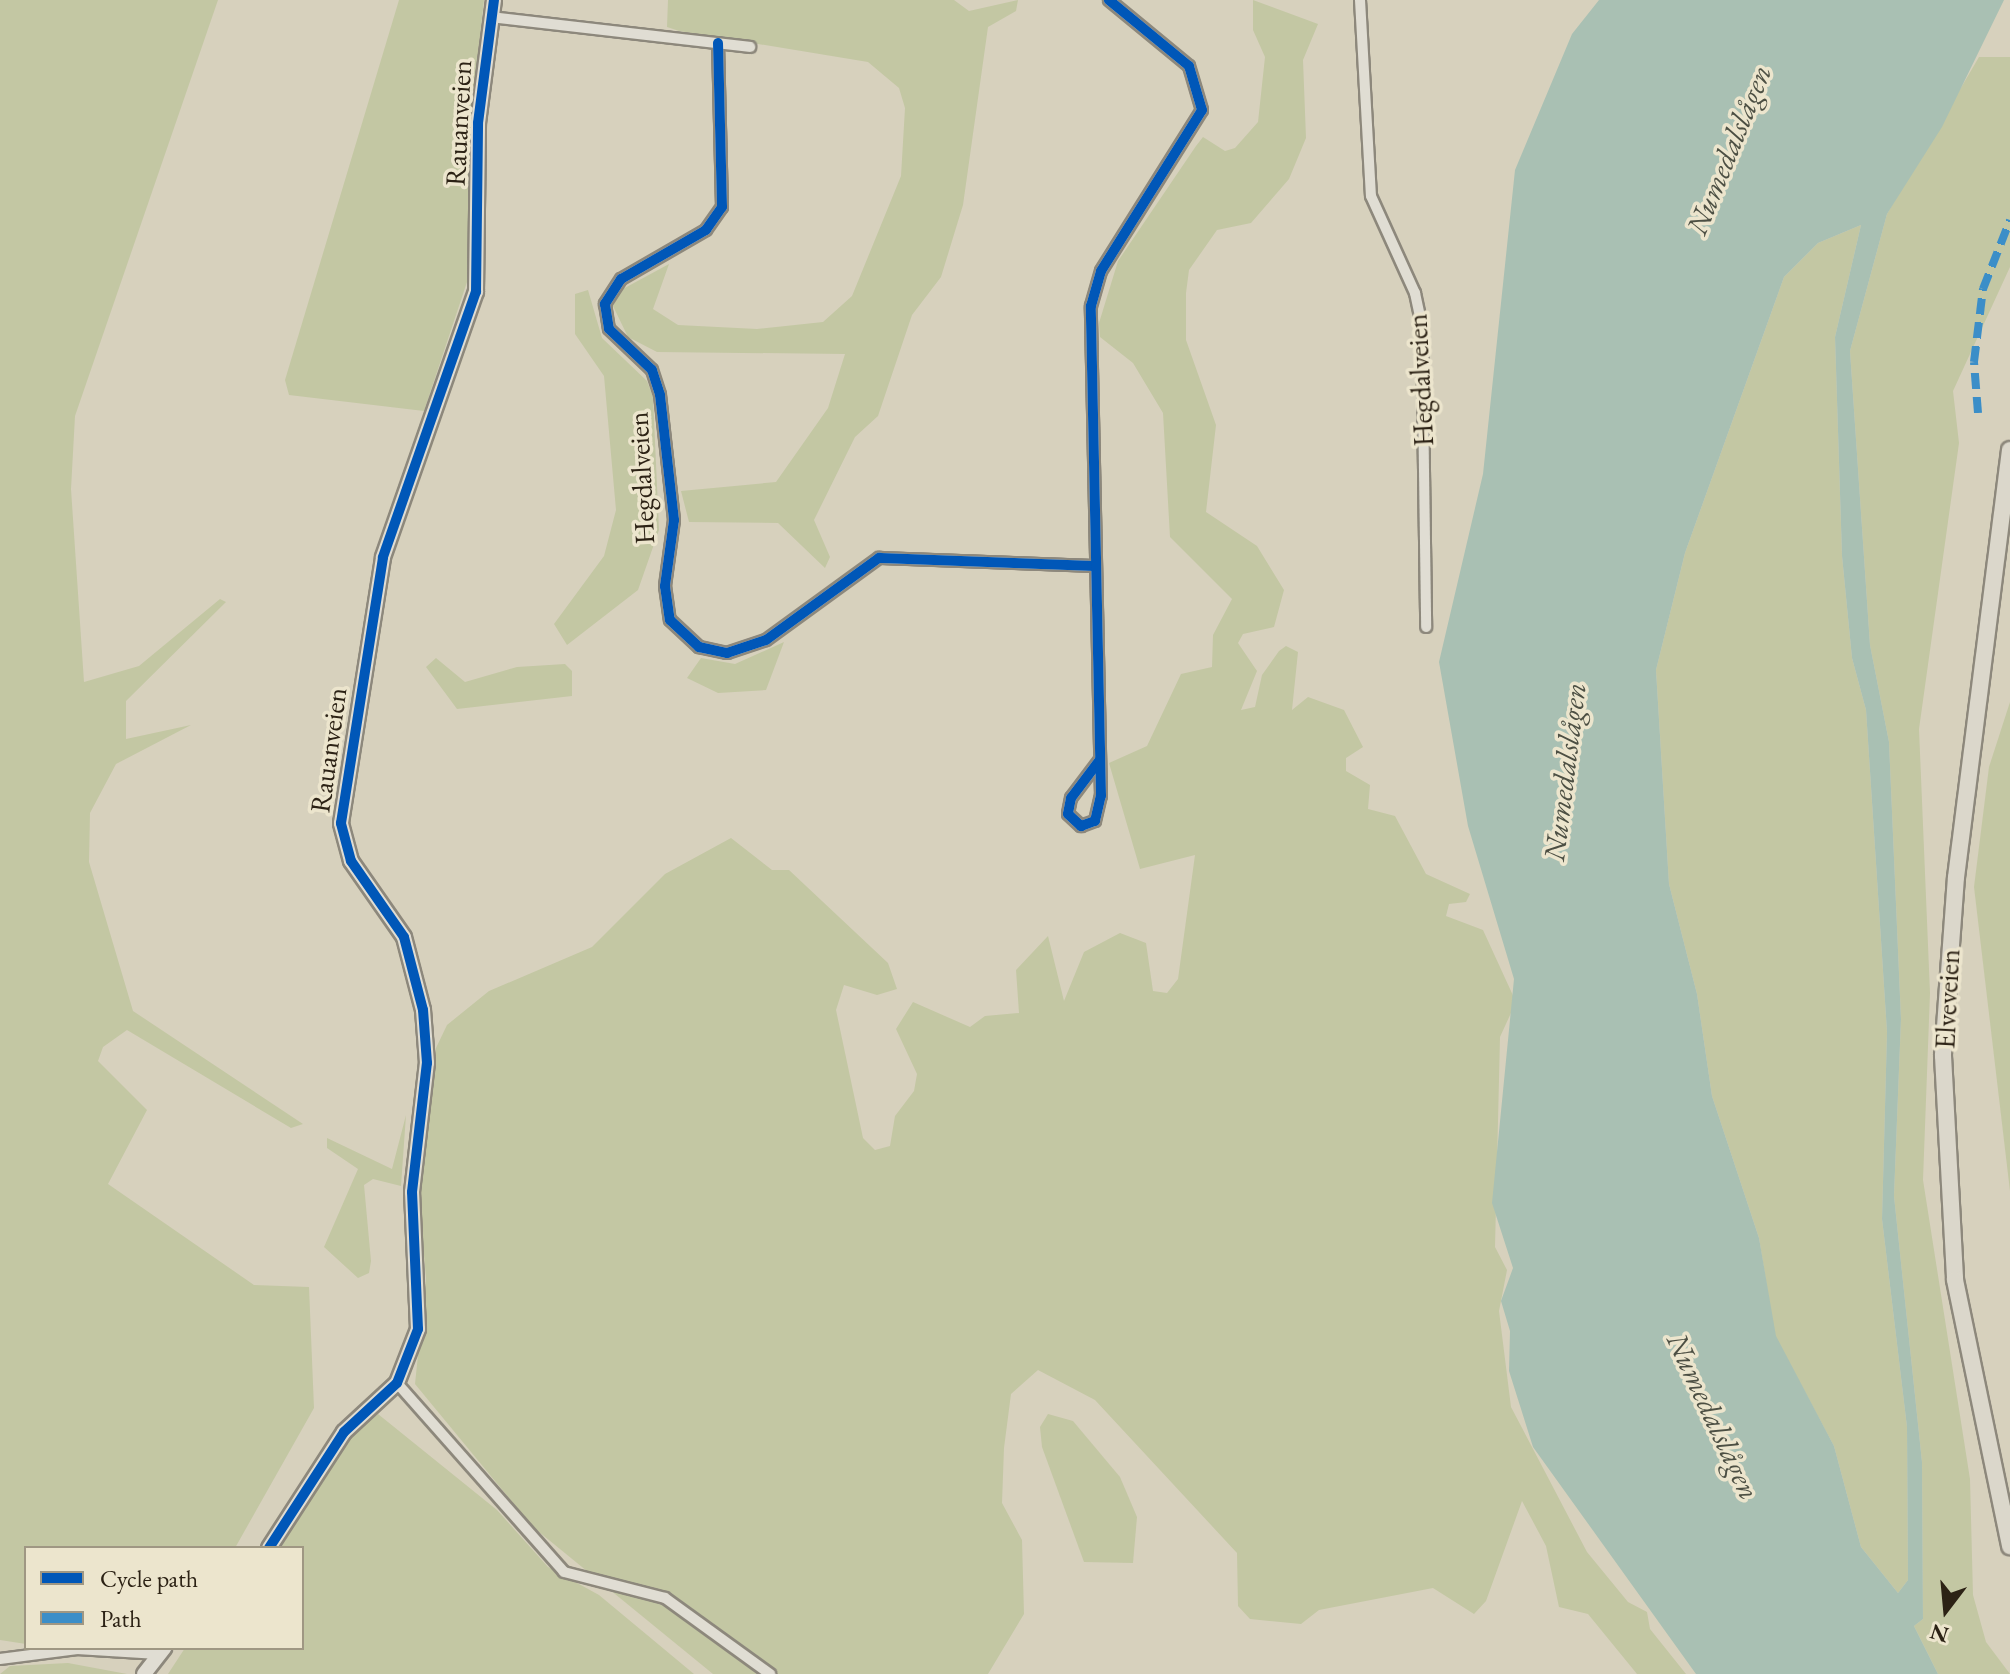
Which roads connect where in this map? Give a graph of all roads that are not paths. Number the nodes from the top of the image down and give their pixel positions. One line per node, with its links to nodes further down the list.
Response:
1 (494, 0): 4 (main road, Rauanveien)
2 (1109, 0): 8 (street)
3 (1360, 0): 9 (street, Hegdalveien)
4 (491, 17): 5 (street); 11 (main road, Rauanveien)
5 (718, 43): 6 (street); 8 (street, Hegdalveien)
6 (750, 47)
7 (2010, 450): 13 (highway, Elveveien)
8 (1096, 566): 10 (street)
9 (1426, 627)
10 (1099, 761): 10 (street)
11 (397, 1383): 12 (main road, Rauanveien); 19 (street)
12 (270, 1546)
13 (2010, 1546)
14 (69, 1650): 17 (street)
15 (119, 1650): 16 (street)
16 (161, 1651): 18 (main road)
17 (0, 1659)
18 (144, 1674)
19 (770, 1674)

